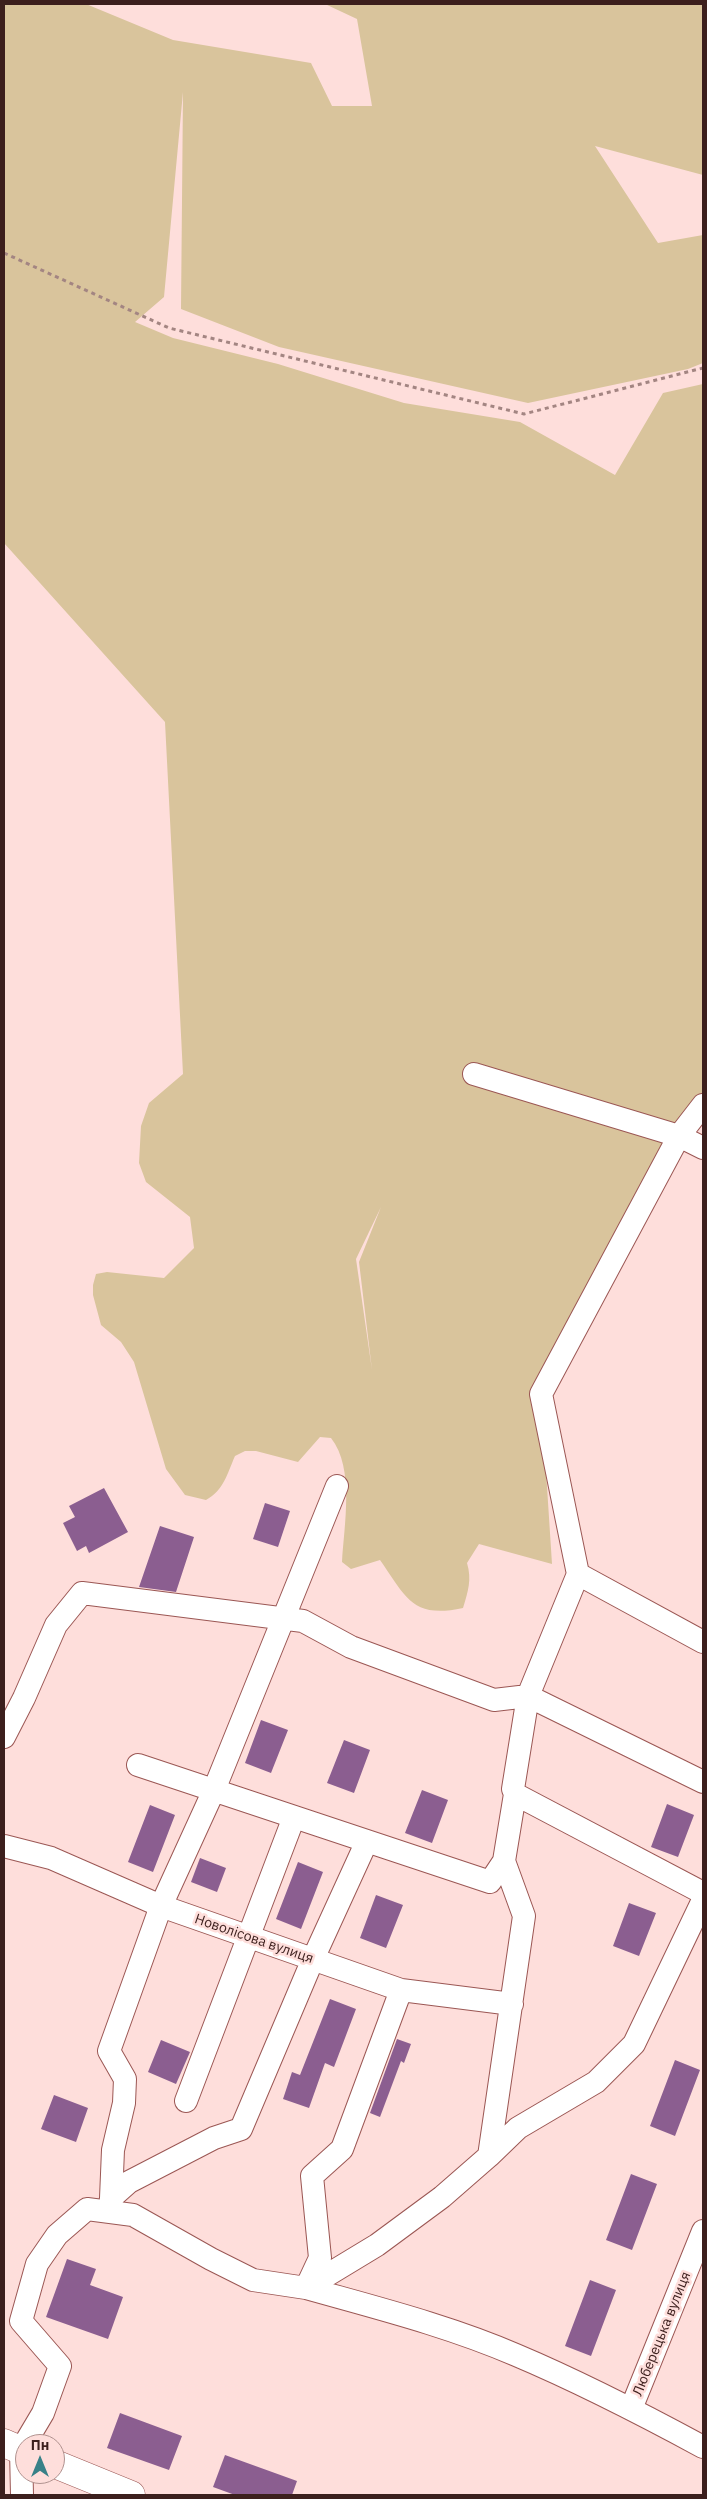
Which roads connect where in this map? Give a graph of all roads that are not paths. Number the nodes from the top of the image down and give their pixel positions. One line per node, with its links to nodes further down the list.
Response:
1 (474, 1074): 3 (street)
2 (703, 1105): 3 (street)
3 (679, 1136): 4 (street); 6 (street)
4 (703, 1148)
5 (337, 1486): 12 (street)
6 (578, 1574): 7 (street); 8 (street)
7 (703, 1642)
8 (528, 1696): 9 (street); 11 (street); 13 (street)
9 (4, 1737)
10 (138, 1765): 12 (street)
11 (703, 1782)
12 (214, 1790): 14 (street); 20 (street)
13 (515, 1794): 17 (street); 18 (street)
14 (294, 1817): 15 (street); 21 (street)
15 (368, 1841): 17 (street); 22 (street)
16 (4, 1846): 20 (street, Новолісова вулиця)
17 (504, 1861): 24 (street)
18 (703, 1893)
19 (703, 1900): 26 (street)
20 (161, 1906): 21 (street, Новолісова вулиця); 27 (street)
21 (248, 1936): 22 (street, Новолісова вулиця); 25 (street)
22 (313, 1959): 23 (street, Новолісова вулиця); 27 (street)
23 (401, 1990): 24 (street, Новолісова вулиця); 29 (street)
24 (512, 2004): 26 (street)
25 (186, 2101)
26 (489, 2156): 29 (street)
27 (110, 2205): 29 (street); 31 (street)
28 (703, 2230): 30 (street, Люберецька вулиця)
29 (306, 2288): 30 (street)
30 (631, 2409): 32 (street)
31 (27, 2434)
32 (703, 2447)
33 (65, 2468): 34 (main road)
34 (131, 2495)

